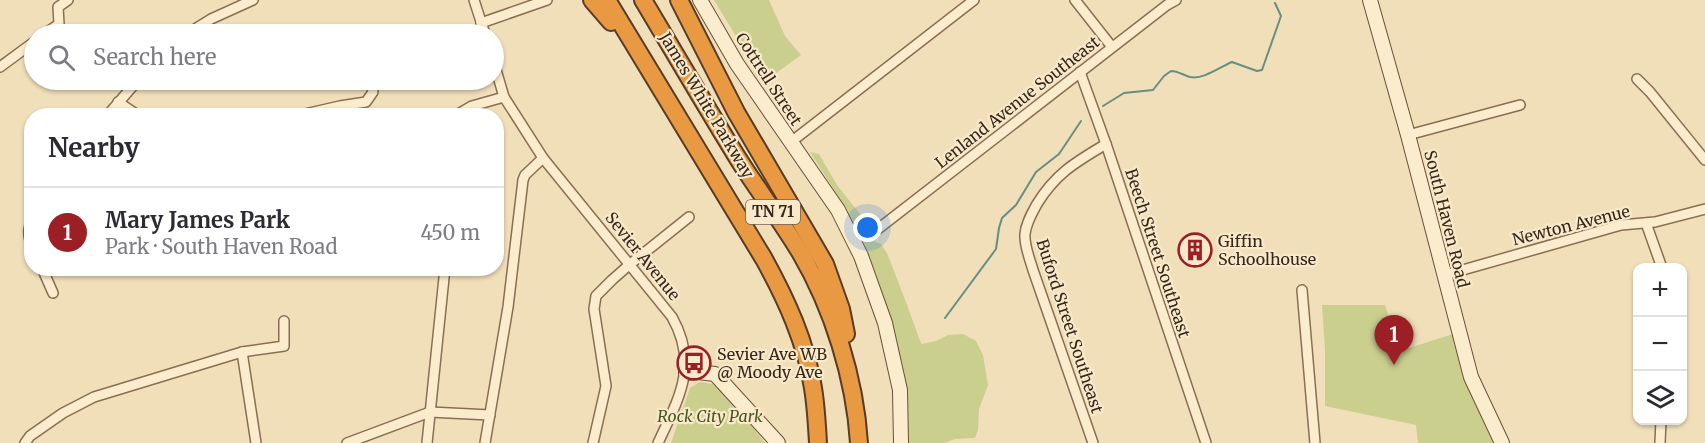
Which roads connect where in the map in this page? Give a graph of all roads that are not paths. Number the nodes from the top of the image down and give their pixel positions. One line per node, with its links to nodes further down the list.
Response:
1 (68, 0): 14 (street)
2 (253, 0): 17 (street)
3 (474, 0): 15 (street)
4 (547, 0): 15 (street)
5 (592, 0): 21 (highway)
6 (607, 0): 21 (highway, James White Parkway / TN 71)
7 (643, 0): 55 (highway, James White Parkway / TN 71)
8 (679, 0): 55 (highway)
9 (700, 0): 35 (street, Cottrell Street)
10 (974, 0): 35 (street)
11 (1075, 0): 18 (street)
12 (1176, 0): 18 (street, Lenland Avenue Southeast)
13 (1370, 0): 34 (street, South Haven Road)
14 (55, 4): 16 (street)
15 (481, 23)
16 (59, 24)
17 (203, 24)
18 (1112, 47): 22 (street, Lenland Avenue Southeast)
19 (24, 49): 20 (street)
20 (0, 67)
21 (648, 67): 65 (highway, James White Parkway / TN 71)
22 (1080, 72): 36 (street, Beech Street Southeast); 42 (street, Lenland Avenue Southeast)
23 (1637, 79): 38 (street)
24 (129, 90): 28 (street)
25 (373, 90): 32 (street)
26 (502, 90): 27 (street, Sevier Avenue)
27 (504, 97): 33 (street); 37 (street, Sevier Avenue)
28 (118, 102): 30 (street); 31 (street)
29 (1520, 105): 34 (street)
30 (113, 108)
31 (127, 108)
32 (331, 108)
33 (469, 108)
34 (1408, 135): 45 (street, South Haven Road)
35 (791, 142): 67 (street, Cottrell Street)
36 (1106, 144): 68 (street, Buford Street Southeast); 69 (street, Beech Street Southeast)
37 (543, 158): 44 (street, Sevier Avenue); 54 (street)
38 (1705, 160)
39 (1705, 209): 41 (street, Newton Avenue)
40 (689, 217): 44 (street)
41 (1646, 223): 43 (street); 45 (street, Newton Avenue)
42 (878, 229)
43 (1661, 263)
44 (629, 265): 52 (street, Sevier Avenue); 62 (street)
45 (1445, 274): 71 (street, South Haven Road)
46 (46, 276): 49 (street)
47 (444, 276): 53 (street)
48 (1302, 290): 70 (street)
49 (53, 293)
50 (284, 321): 51 (street)
51 (242, 352): 57 (street); 58 (street)
52 (686, 373): 63 (street); 64 (street)
53 (430, 412): 54 (street); 59 (street); 60 (street)
54 (490, 416): 61 (street)
55 (858, 421): 66 (highway, James White Parkway / TN 71)
56 (1661, 425): 72 (street)
57 (25, 443)
58 (256, 443)
59 (347, 443)
60 (428, 443)
61 (485, 443)
62 (593, 443)
63 (658, 443)
64 (778, 443)
65 (818, 443)
66 (859, 443)
67 (901, 443)
68 (1093, 443)
69 (1206, 443)
70 (1315, 443)
71 (1502, 443)
72 (1660, 443)

